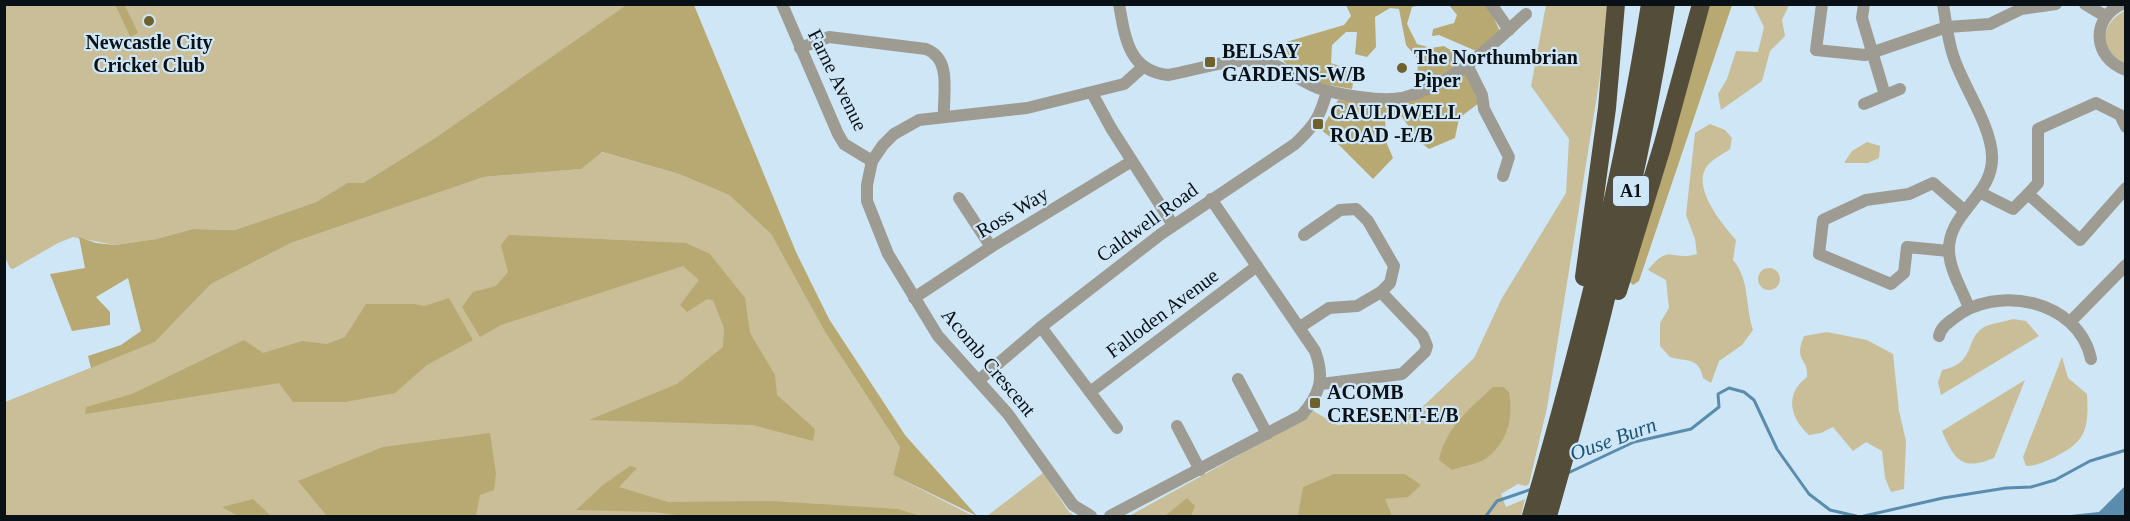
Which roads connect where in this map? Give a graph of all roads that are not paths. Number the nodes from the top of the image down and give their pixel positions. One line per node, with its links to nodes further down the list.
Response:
1 (782, 4): 18 (street, Farne Avenue)
2 (1119, 4): 21 (street)
3 (1491, 4): 17 (street)
4 (1616, 4): 53 (highway, A1)
5 (1650, 4): 53 (highway, A1)
6 (1666, 4): 53 (highway, A1)
7 (1701, 4): 53 (highway, A1)
8 (1822, 4): 19 (street)
9 (1864, 4): 19 (street)
10 (1943, 4): 16 (street)
11 (2085, 4): 15 (street)
12 (2122, 4): 15 (street)
13 (2053, 5): 16 (street)
14 (1526, 14): 17 (street)
15 (2104, 16): 22 (street)
16 (1947, 27): 19 (street); 34 (street)
17 (1509, 30): 20 (street)
18 (800, 48): 28 (street); 30 (street, Farne Avenue)
19 (1871, 52): 26 (street)
20 (1467, 65): 24 (street); 32 (street)
21 (1143, 67): 24 (street); 25 (street)
22 (2126, 70)
23 (1900, 89): 26 (street)
24 (1327, 91): 37 (street, Caldwell Road)
25 (1092, 93): 28 (street); 31 (street)
26 (1885, 95): 27 (street)
27 (1864, 104)
28 (944, 116): 30 (street)
29 (2126, 127): 35 (street)
30 (872, 161): 46 (street, Acomb Crescent)
31 (1132, 161): 39 (street); 41 (street, Ross Way)
32 (1503, 176)
33 (2125, 189): 35 (street)
34 (1981, 193): 35 (street); 38 (street)
35 (2028, 194)
36 (959, 198): 41 (street)
37 (1211, 199): 39 (street, Caldwell Road); 44 (street)
38 (1965, 211): 42 (street); 42 (street)
39 (1173, 225): 49 (street, Caldwell Road)
40 (1304, 235): 45 (street)
41 (991, 247): 46 (street, Ross Way)
42 (1949, 251): 47 (street)
43 (2126, 265): 48 (street)
44 (1257, 266): 50 (street); 57 (street, Falloden Avenue)
45 (1381, 292): 50 (street); 56 (street)
46 (914, 298): 55 (street, Acomb Crescent)
47 (1970, 308): 48 (street); 51 (street)
48 (2070, 322): 52 (street)
49 (1041, 327): 55 (street, Caldwell Road); 57 (street)
50 (1299, 327): 56 (street)
51 (1939, 336)
52 (2091, 359)
53 (1579, 372): 62 (highway, A1)
54 (1238, 379): 60 (street)
55 (979, 380): 63 (street, Acomb Crescent)
56 (1321, 384): 60 (street)
57 (1090, 392): 59 (street)
58 (1177, 426): 61 (street)
59 (1117, 428)
60 (1267, 434): 61 (street)
61 (1200, 470): 64 (street)
62 (1549, 483): 65 (highway, A1); 66 (highway, A1)
63 (1091, 516)
64 (1110, 516)
65 (1531, 516)
66 (1548, 516)

